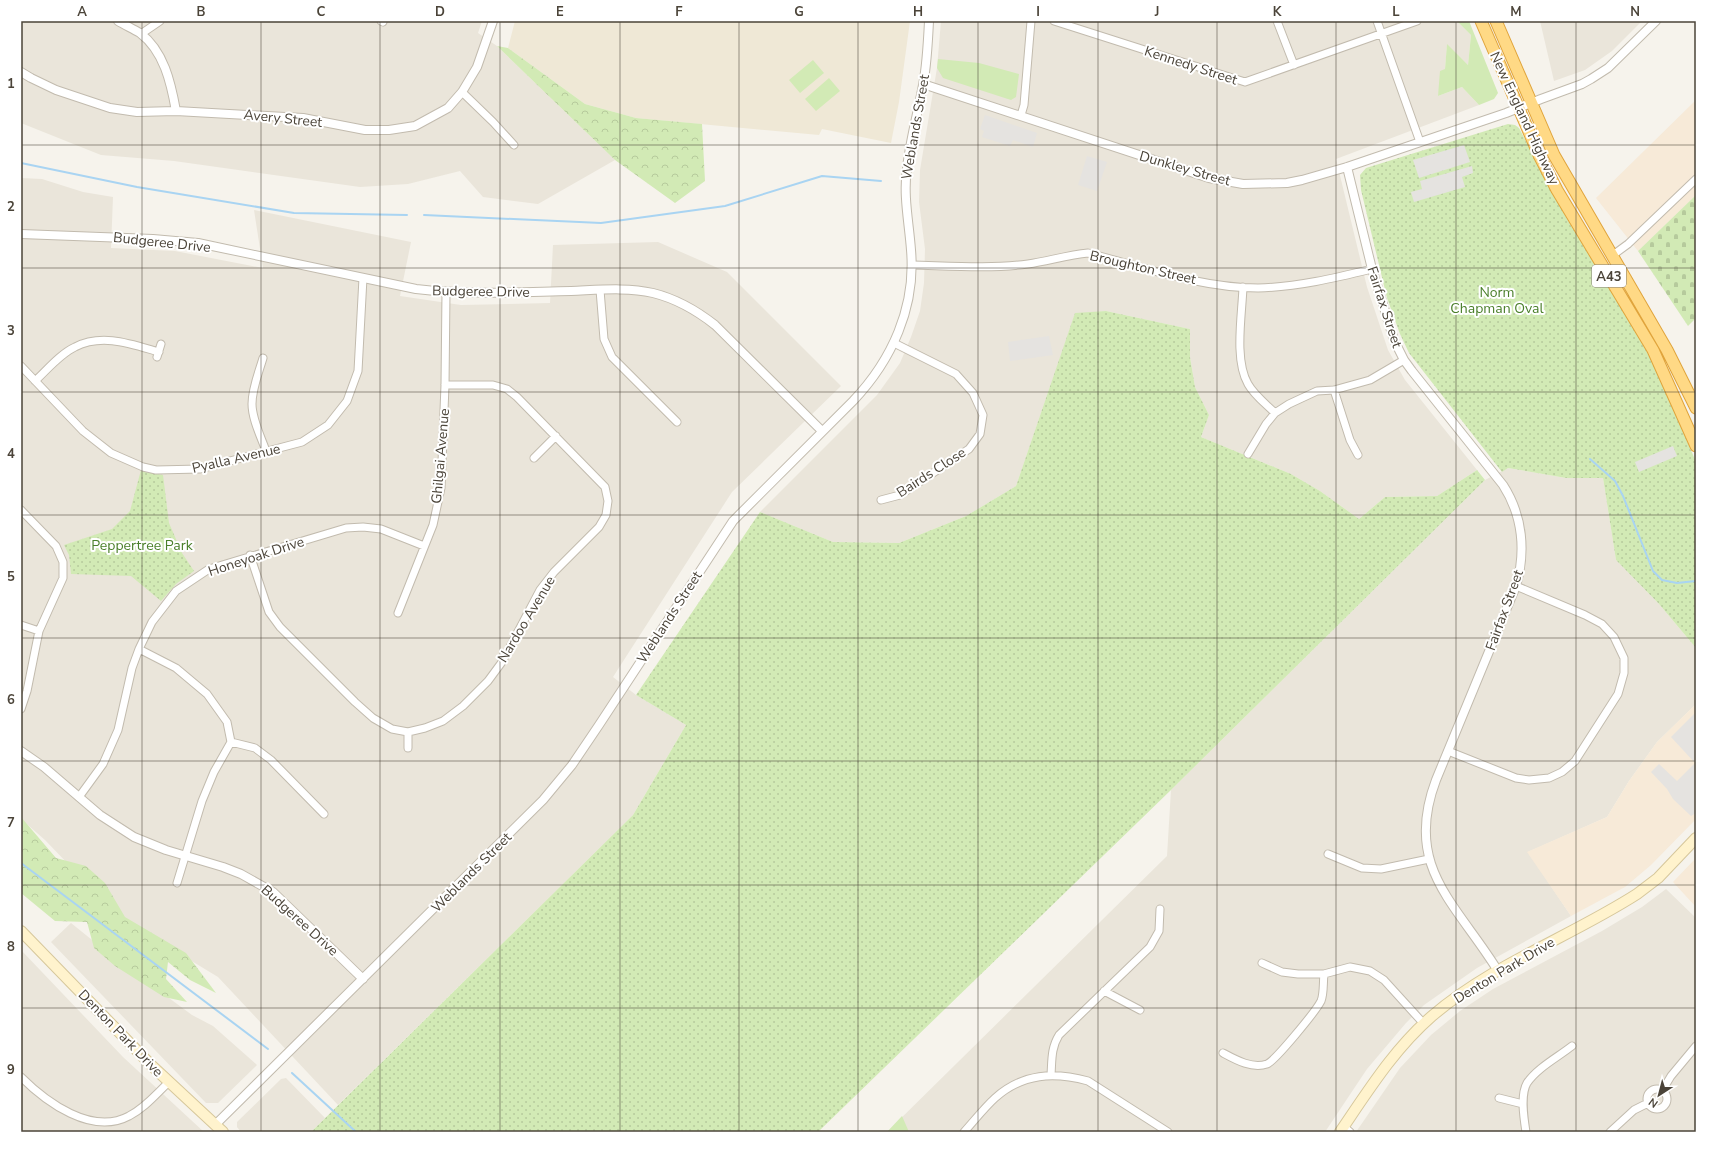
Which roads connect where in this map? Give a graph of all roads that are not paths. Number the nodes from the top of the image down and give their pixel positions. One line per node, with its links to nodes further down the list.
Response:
1 (118, 21): 14 (street)
2 (160, 21): 14 (street)
3 (494, 21): 18 (street, Avery Street)
4 (929, 21): 17 (street, Weblands Street)
5 (1031, 21): 22 (street)
6 (1054, 21): 15 (street, Kennedy Street)
7 (1277, 21): 15 (street)
8 (1376, 21): 13 (street)
9 (1417, 21): 13 (street, Kennedy Street)
10 (1481, 21): 20 (highway, New England Highway / A43)
11 (1496, 21): 19 (highway, New England Highway / A43)
12 (1656, 21): 19 (street, Dunkley Street)
13 (1381, 33): 15 (street, Kennedy Street); 23 (street)
14 (140, 34): 21 (street)
15 (1294, 65)
16 (21, 72): 21 (street, Avery Street)
17 (923, 84): 22 (street, Dunkley Street); 30 (street, Weblands Street)
18 (462, 92): 21 (street, Avery Street); 24 (street)
19 (1530, 103): 20 (street, Dunkley Street); 29 (highway, New England Highway / A43)
20 (1518, 108): 23 (street, Dunkley Street); 28 (highway, New England Highway / A43)
21 (176, 111)
22 (1021, 115): 25 (street, Dunkley Street)
23 (1420, 142): 25 (street, Dunkley Street)
24 (514, 145)
25 (1347, 167): 31 (street, Fairfax Street)
26 (1696, 179): 29 (street)
27 (21, 234): 32 (street, Budgeree Drive)
28 (1592, 248): 29 (highway); 49 (highway, New England Highway / A43)
29 (1613, 255): 44 (highway, New England Highway / A43)
30 (912, 265): 33 (street, Broughton Street); 36 (street, Weblands Street)
31 (1372, 269): 33 (street, Broughton Street); 39 (street, Fairfax Street)
32 (364, 278): 35 (street, Budgeree Drive); 50 (street, Pyalla Avenue)
33 (1243, 287): 45 (street)
34 (600, 290): 35 (street, Budgeree Drive); 46 (street); 47 (street, Budgeree Drive)
35 (446, 292): 42 (street, Ghilgai Avenue)
36 (894, 343): 47 (street, Weblands Street); 54 (street, Bairds Close)
37 (161, 344): 41 (street)
38 (263, 358): 50 (street)
39 (1404, 360): 43 (street); 58 (street, Fairfax Street)
40 (21, 366): 41 (street, Pyalla Avenue)
41 (35, 381): 50 (street, Pyalla Avenue)
42 (445, 385): 48 (street, Nardoo Avenue); 56 (street, Ghilgai Avenue)
43 (1334, 390): 45 (street); 52 (street)
44 (1696, 408)
45 (1276, 413): 51 (street)
46 (677, 422)
47 (822, 431): 81 (street, Weblands Street)
48 (556, 436): 53 (street); 64 (street, Nardoo Avenue)
49 (1696, 446)
50 (266, 452)
51 (1248, 454)
52 (1358, 455)
53 (534, 458)
54 (881, 500)
55 (21, 510): 61 (street)
56 (424, 546): 57 (street, Honeyoak Drive); 59 (street, Ghilgai Avenue)
57 (250, 555): 62 (street, Honeyoak Drive); 64 (street, Nardoo Avenue)
58 (1516, 586): 68 (street, Fairfax Street); 68 (street)
59 (398, 613)
60 (21, 625): 61 (street)
61 (39, 631): 63 (street)
62 (139, 649): 65 (street); 69 (street, Honeyoak Drive)
63 (21, 708)
64 (408, 732): 66 (street)
65 (231, 742): 70 (street); 73 (street)
66 (408, 748)
67 (21, 751): 69 (street, Budgeree Drive)
68 (1448, 751): 74 (street, Fairfax Street)
69 (79, 796): 73 (street, Budgeree Drive)
70 (324, 814)
71 (1696, 838): 79 (main road, Denton Park Drive)
72 (1328, 854): 74 (street)
73 (185, 856): 75 (street); 81 (street, Budgeree Drive)
74 (1428, 859): 79 (street, Fairfax Street)
75 (177, 883)
76 (1160, 909): 82 (street)
77 (21, 931): 90 (main road, Denton Park Drive)
78 (1262, 963): 80 (street)
79 (1498, 970): 84 (main road, Denton Park Drive)
80 (1324, 974): 84 (street); 87 (street)
81 (363, 979): 95 (street, Weblands Street)
82 (1104, 992): 83 (street); 88 (street)
83 (1140, 1010)
84 (1424, 1024): 97 (main road, Denton Park Drive)
85 (1572, 1046): 94 (street)
86 (1696, 1046): 91 (street)
87 (1223, 1053)
88 (1051, 1075): 99 (street); 100 (street)
89 (21, 1077): 90 (street)
90 (169, 1082): 95 (main road, Denton Park Drive)
91 (1662, 1090): 93 (street); 93 (street)
92 (1499, 1098): 94 (street)
93 (1648, 1103): 96 (street)
94 (1523, 1104): 101 (street)
95 (216, 1124): 98 (main road, Denton Park Drive)
96 (1616, 1126): 102 (street); 103 (street)
97 (1345, 1130)
98 (223, 1132)
99 (964, 1132)
100 (1168, 1132)
101 (1526, 1132)
102 (1610, 1132)
103 (1622, 1132)

